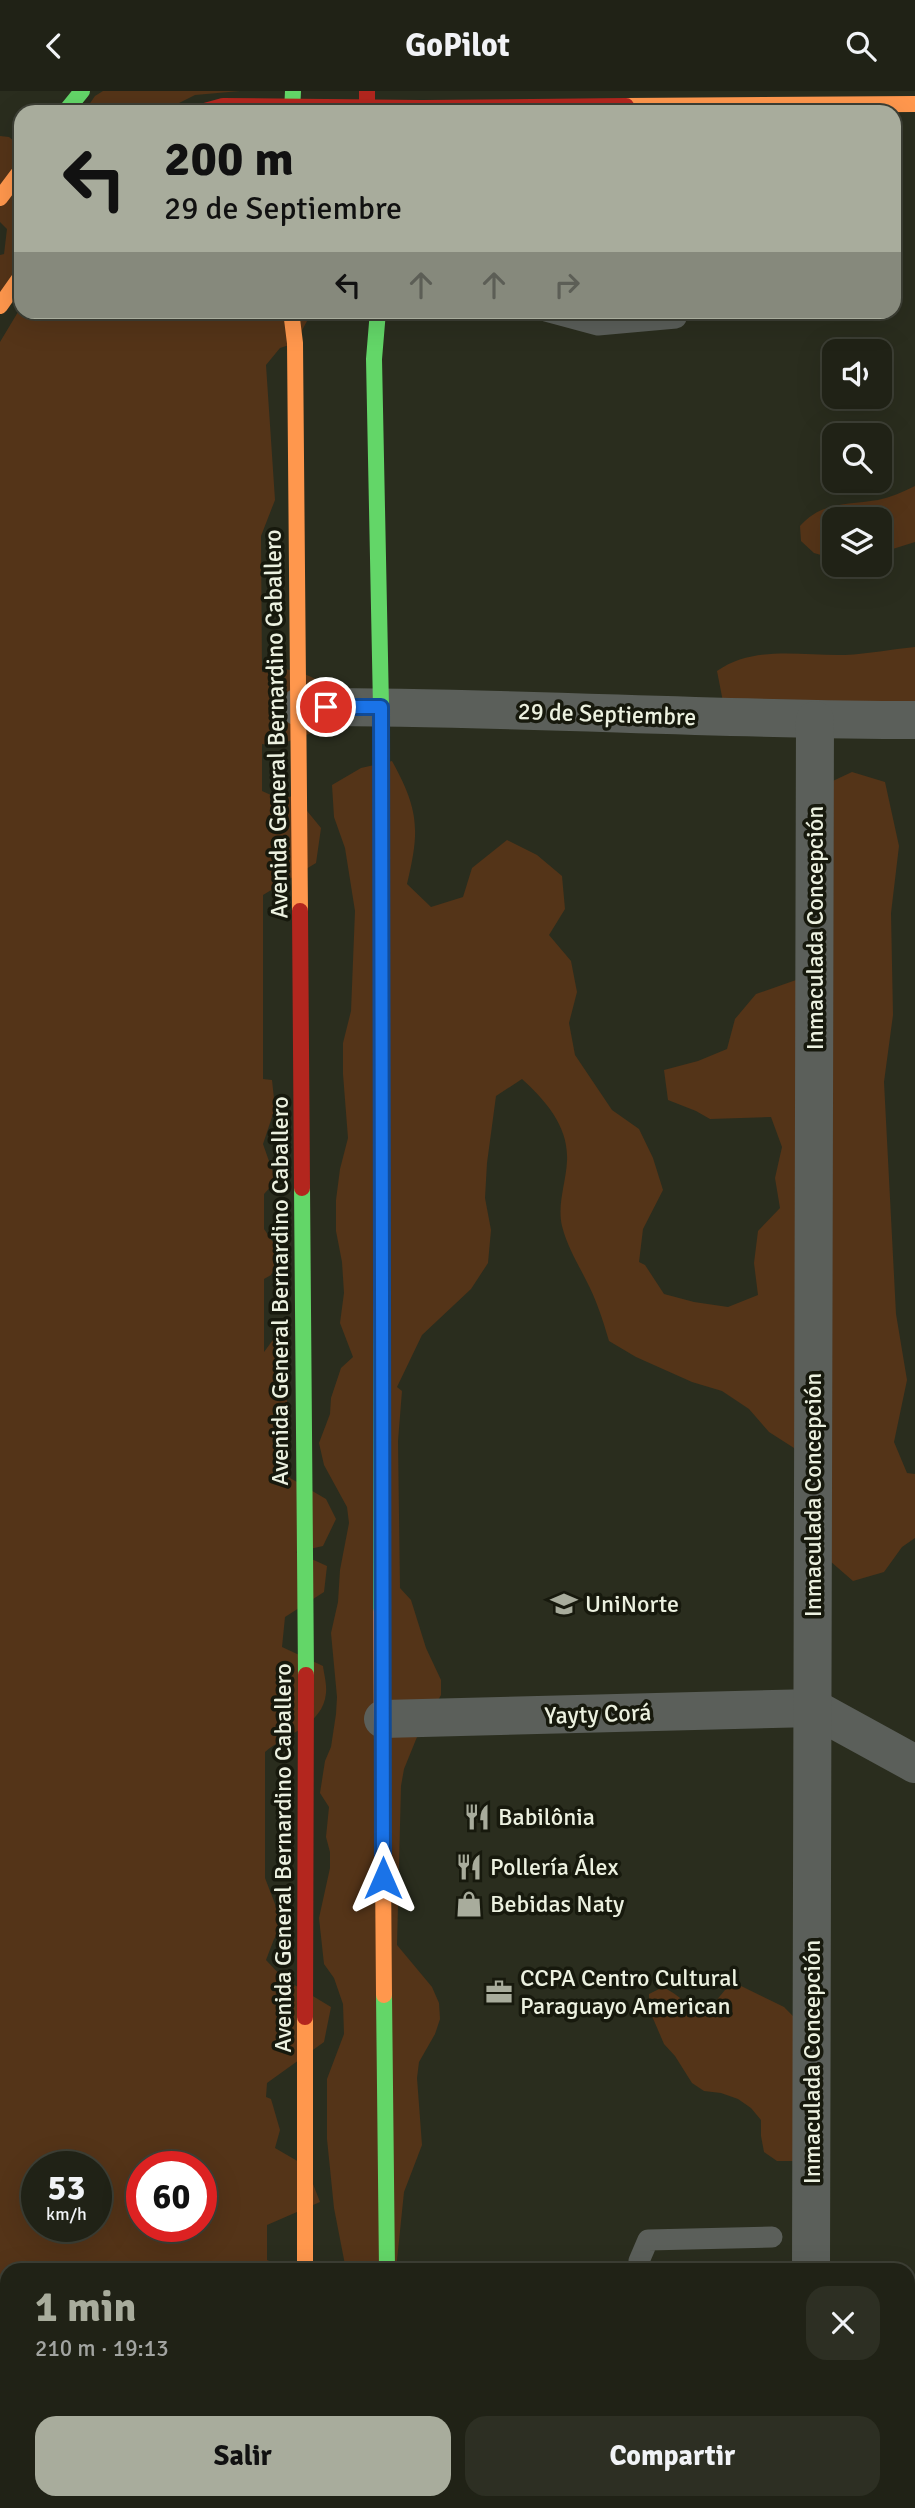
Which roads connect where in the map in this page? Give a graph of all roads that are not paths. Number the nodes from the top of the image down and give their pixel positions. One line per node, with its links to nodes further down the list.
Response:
1 (82, 91): 5 (main road)
2 (292, 103): 3 (main road); 6 (main road)
3 (367, 103)
4 (915, 103): 7 (main road)
5 (71, 105)
6 (246, 105)
7 (795, 105)
8 (14, 179): 9 (main road)
9 (0, 198)
10 (14, 286): 11 (main road)
11 (0, 306)
12 (292, 319): 16 (main road, Avenida General Bernardino Caballero)
13 (377, 319): 17 (main road)
14 (576, 319): 15 (lane)
15 (665, 319)
16 (299, 707): 17 (street, 29 de Septiembre); 24 (main road, Avenida General Bernardino Caballero)
17 (381, 707): 18 (street, 29 de Septiembre); 21 (main road)
18 (815, 720): 19 (street, 29 de Septiembre); 20 (street, Inmaculada Concepción)
19 (915, 720)
20 (813, 1708): 21 (street, Yayty Corá); 22 (street); 27 (street, Inmaculada Concepción)
21 (383, 1719): 25 (main road)
22 (915, 1764)
23 (772, 2237): 26 (lane)
24 (305, 2263)
25 (387, 2263)
26 (639, 2263)
27 (811, 2263)

